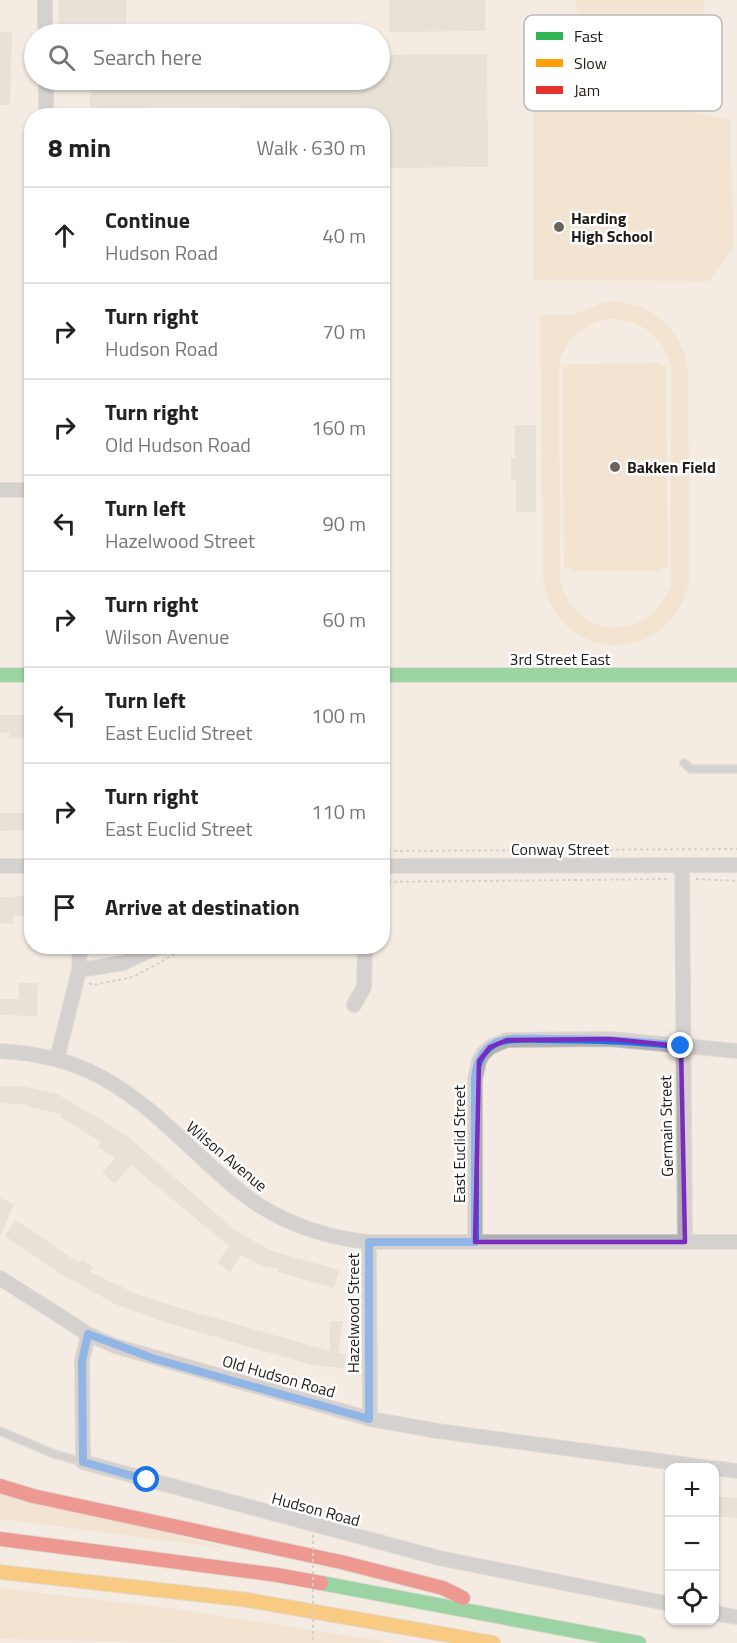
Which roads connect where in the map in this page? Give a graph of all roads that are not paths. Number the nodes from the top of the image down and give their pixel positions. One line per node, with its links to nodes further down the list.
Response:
1 (45, 0): 2 (street)
2 (45, 24)
3 (46, 90): 4 (street)
4 (46, 108)
5 (0, 490): 6 (street)
6 (24, 490)
7 (0, 675): 8 (main road)
8 (24, 675)
9 (390, 675): 10 (main road, 3rd Street East)
10 (737, 675)
11 (684, 763): 12 (lane)
12 (737, 769)
13 (737, 865): 17 (street, Conway Street)
14 (0, 866): 15 (street)
15 (24, 866)
16 (390, 866): 17 (street, Conway Street)
17 (682, 866): 23 (street, Germain Street)
18 (84, 954): 21 (street)
19 (143, 954): 21 (street)
20 (365, 954): 22 (street)
21 (79, 970): 26 (street)
22 (354, 1005)
23 (681, 1046): 24 (street, East Euclid Street); 28 (street, East Euclid Street); 29 (street, Germain Street)
24 (737, 1051)
25 (0, 1052): 26 (street, Wilson Avenue)
26 (57, 1059): 27 (street, Wilson Avenue)
27 (369, 1242): 28 (street, Wilson Avenue); 33 (street, Hazelwood Street)
28 (475, 1242): 29 (street, Wilson Avenue)
29 (685, 1242): 30 (street, Wilson Avenue)
30 (737, 1242)
31 (0, 1278): 32 (street, Old Hudson Road)
32 (88, 1334): 33 (street, Old Hudson Road); 35 (street)
33 (369, 1419): 36 (street, Old Hudson Road)
34 (0, 1431): 35 (lane)
35 (83, 1462): 42 (street, Hudson Road)
36 (676, 1463)
37 (719, 1469): 38 (street, Old Hudson Road)
38 (737, 1471)
39 (0, 1486): 43 (main road)
40 (0, 1539): 43 (main road)
41 (0, 1572): 46 (main road)
42 (665, 1603)
43 (496, 1614): 47 (main road)
44 (719, 1614): 45 (street)
45 (737, 1617)
46 (493, 1643)
47 (639, 1643)

